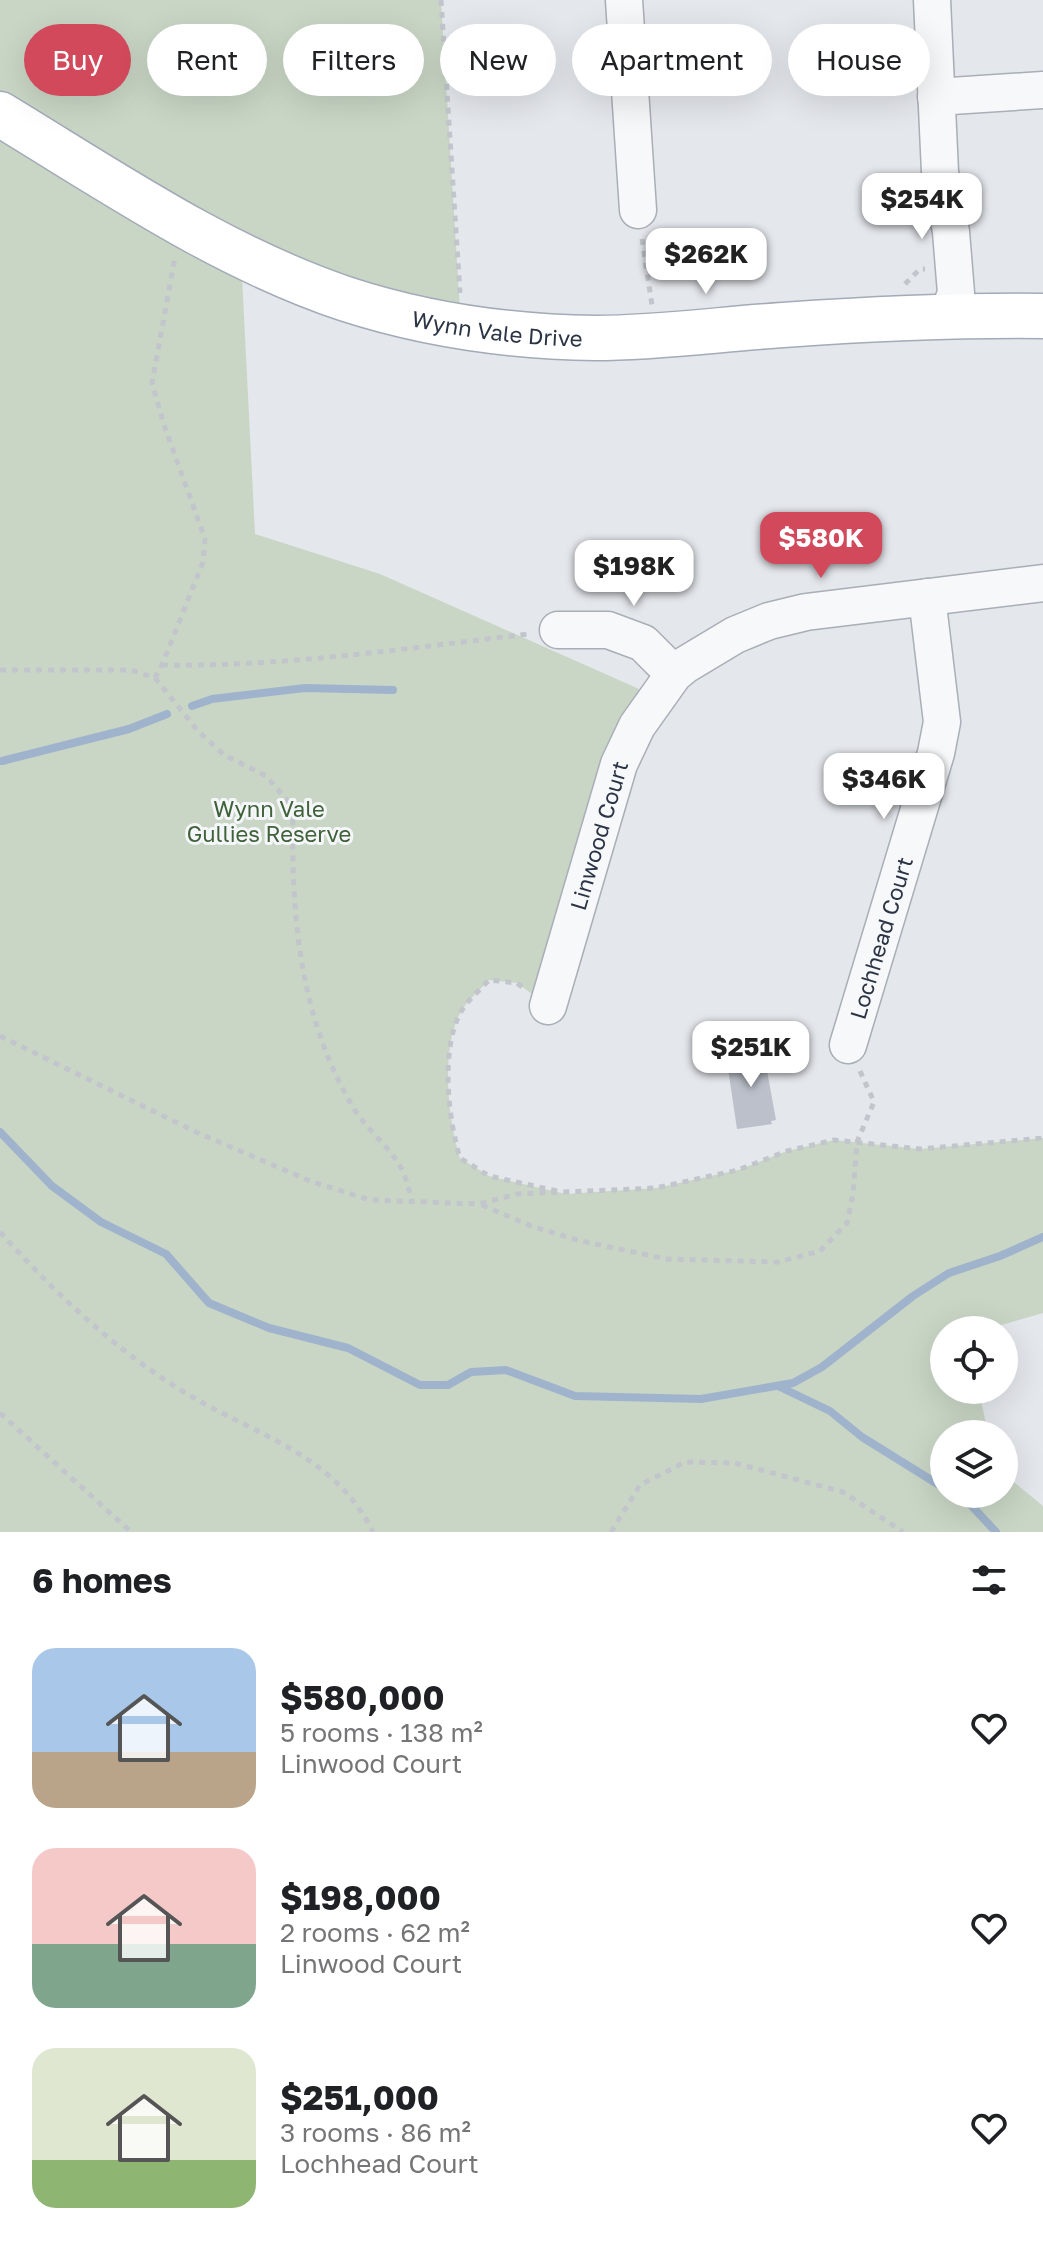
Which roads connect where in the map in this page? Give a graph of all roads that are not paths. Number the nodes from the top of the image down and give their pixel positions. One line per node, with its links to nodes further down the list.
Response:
1 (624, 0): 7 (street)
2 (932, 0): 4 (street)
3 (1043, 90): 4 (street)
4 (936, 97): 6 (street)
5 (0, 114): 8 (main road, Wynn Vale Drive)
6 (940, 172): 8 (street); 8 (street)
7 (638, 210)
8 (948, 315): 9 (main road, Wynn Vale Drive)
9 (1043, 316)
10 (1043, 583): 11 (street, Linwood Court)
11 (927, 597): 13 (street, Linwood Court); 15 (street, Lochhead Court)
12 (558, 630): 13 (street)
13 (674, 674): 14 (street, Linwood Court)
14 (548, 1006)
15 (848, 1045)

